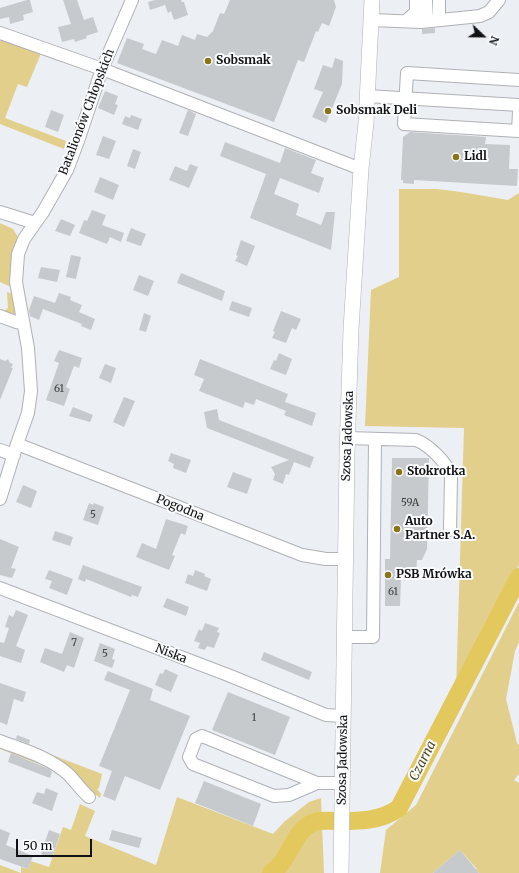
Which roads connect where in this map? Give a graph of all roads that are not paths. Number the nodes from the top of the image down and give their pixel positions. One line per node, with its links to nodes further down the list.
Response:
1 (132, 0): 12 (street, Batalionów Chłopskich)
2 (372, 0): 7 (main road, Szosa Jadowska)
3 (416, 0): 9 (street)
4 (426, 0): 10 (street)
5 (439, 0): 8 (street)
6 (499, 0): 8 (street)
7 (371, 20): 9 (street); 14 (main road, Szosa Jadowska)
8 (439, 20): 10 (street)
9 (406, 21): 10 (street)
10 (427, 21)
11 (0, 33): 12 (street)
12 (102, 69): 18 (street); 20 (street, Batalionów Chłopskich)
13 (519, 80): 15 (street)
14 (367, 96): 15 (street); 18 (main road, Szosa Jadowska)
15 (405, 98): 16 (street); 17 (street)
16 (519, 105)
17 (519, 112)
18 (361, 169): 23 (main road, Szosa Jadowska)
19 (0, 212): 20 (street)
20 (35, 223): 22 (street, Batalionów Chłopskich)
21 (0, 316): 22 (street)
22 (23, 323): 25 (street, Batalionów Chłopskich)
23 (347, 438): 24 (street); 29 (main road, Szosa Jadowska)
24 (375, 439): 28 (street); 31 (street)
25 (15, 449): 26 (street, Pogodna); 27 (street, Batalionów Chłopskich); 29 (street, Pogodna)
26 (0, 450)
27 (0, 499)
28 (450, 530)
29 (346, 560): 31 (main road, Szosa Jadowska)
30 (0, 588): 32 (street, Niska)
31 (344, 637): 32 (main road, Szosa Jadowska)
32 (343, 716): 35 (main road, Szosa Jadowska)
33 (0, 741): 36 (street)
34 (317, 783): 34 (street); 35 (street)
35 (343, 783): 37 (main road, Szosa Jadowska)
36 (88, 797)
37 (341, 873)

